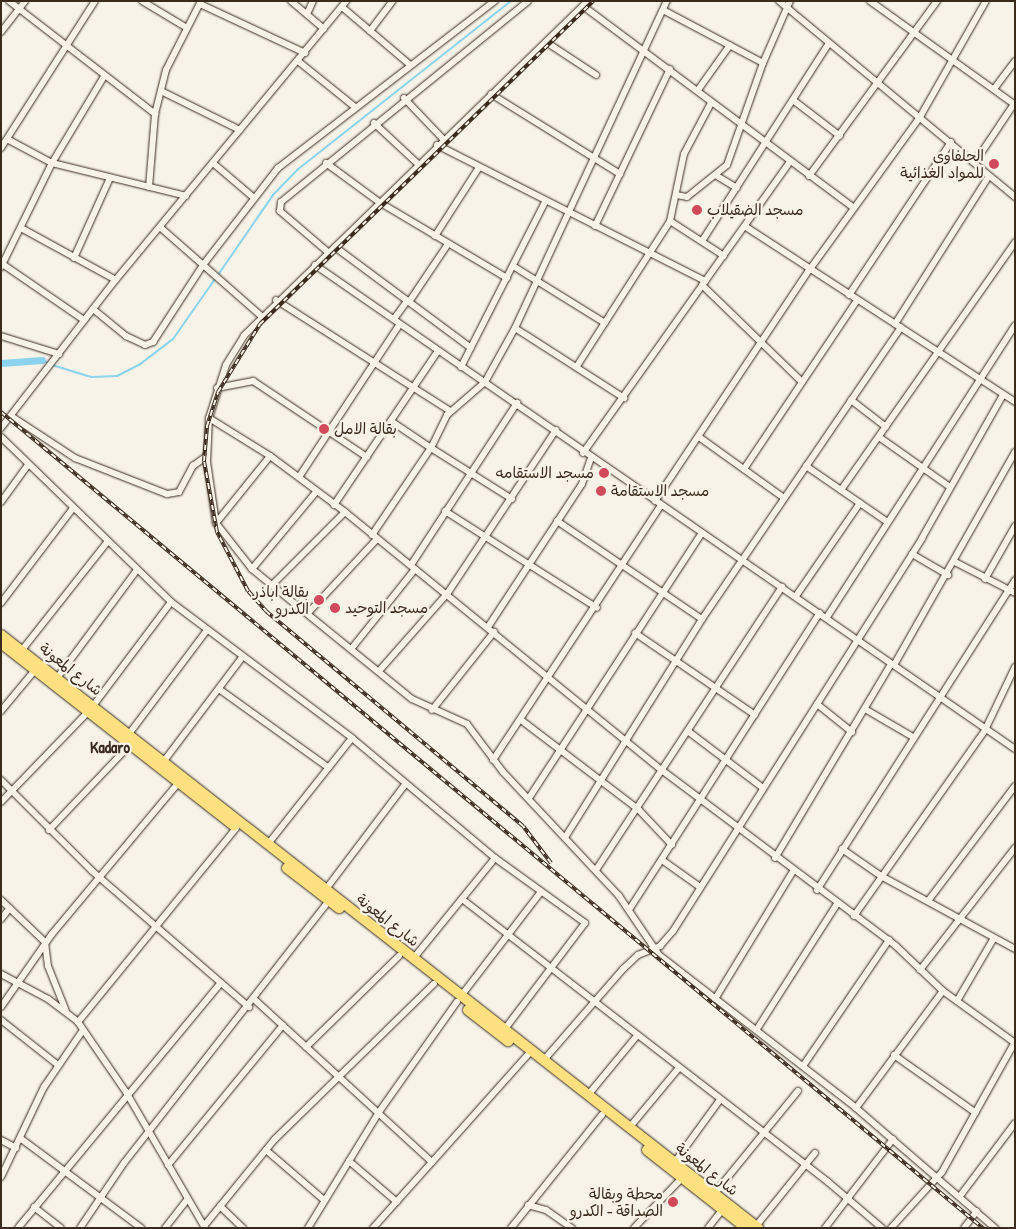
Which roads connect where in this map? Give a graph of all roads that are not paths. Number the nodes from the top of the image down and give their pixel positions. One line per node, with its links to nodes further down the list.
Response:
1 (9, 1): 20 (street)
2 (25, 1): 20 (street)
3 (95, 1): 31 (street)
4 (142, 1): 23 (street)
5 (291, 1): 22 (street)
6 (313, 1): 22 (street)
7 (393, 1): 26 (street)
8 (528, 1): 47 (street)
9 (667, 1): 21 (street)
10 (779, 1): 19 (street)
11 (790, 1): 19 (street)
12 (870, 1): 27 (street)
13 (937, 1): 27 (street)
14 (986, 1): 35 (street)
15 (200, 2): 23 (street); 33 (street)
16 (490, 2): 38 (street)
17 (344, 4): 25 (street); 26 (street)
18 (586, 4): 28 (street); 32 (street)
19 (787, 8): 29 (street); 37 (street)
20 (19, 10): 24 (street); 31 (street)
21 (663, 10): 30 (street); 32 (street)
22 (307, 14): 25 (street)
23 (187, 28): 45 (street)
24 (2, 29)
25 (324, 29): 33 (street)
26 (370, 31): 38 (street)
27 (913, 33): 35 (street); 42 (street)
28 (546, 42): 40 (street); 46 (street)
29 (828, 42): 42 (street); 48 (street)
30 (730, 45): 37 (street); 44 (street)
31 (65, 47): 41 (street); 58 (street)
32 (644, 50): 39 (street); 64 (street)
33 (305, 53): 34 (street)
34 (298, 61): 51 (street); 56 (street)
35 (953, 61): 43 (street); 53 (street)
36 (1015, 61): 43 (street)
37 (763, 63): 55 (street)
38 (409, 64): 51 (street)
39 (670, 70): 44 (street); 72 (street)
40 (596, 75)
41 (103, 78): 52 (street); 69 (street)
42 (878, 83): 53 (street); 57 (street)
43 (994, 89): 50 (street)
44 (698, 90): 49 (street)
45 (161, 92): 52 (street); 56 (street)
46 (491, 94): 59 (street); 64 (street)
47 (404, 98): 54 (street); 59 (street)
48 (793, 100): 57 (street); 61 (street)
49 (711, 103): 55 (street); 79 (street)
50 (1014, 104): 66 (street)
51 (355, 107): 81 (street)
52 (155, 114): 77 (street)
53 (920, 117): 60 (street); 85 (street)
54 (374, 123): 68 (street); 70 (street)
55 (739, 126): 61 (street); 73 (street)
56 (240, 130): 67 (street)
57 (840, 136): 74 (street)
58 (7, 139): 63 (street); 69 (street)
59 (443, 139): 62 (street)
60 (950, 142): 66 (street); 110 (street)
61 (764, 144): 65 (street); 78 (street)
62 (437, 145): 70 (street); 71 (street)
63 (1, 148)
64 (595, 159): 72 (street); 86 (street)
65 (790, 162): 74 (street); 89 (street)
66 (975, 162): 75 (street)
67 (213, 163): 80 (street); 81 (street)
68 (326, 163): 83 (street); 97 (street)
69 (52, 164): 76 (street); 90 (street)
70 (418, 164): 83 (street)
71 (478, 168): 84 (street); 92 (street)
72 (620, 174): 88 (street)
73 (717, 176): 78 (street); 79 (street)
74 (809, 176): 85 (street)
75 (989, 176): 82 (street); 121 (street)
76 (110, 178): 77 (street); 100 (street)
77 (149, 187): 80 (street)
78 (737, 188): 93 (street)
79 (676, 195): 87 (street)
80 (186, 196): 91 (street)
81 (252, 197): 104 (street)
82 (1015, 197)
83 (379, 202): 92 (street); 96 (street)
84 (545, 202): 86 (street); 103 (street)
85 (854, 208): 105 (street)
86 (570, 214): 88 (street); 108 (street)
87 (670, 221): 93 (street); 98 (street)
88 (594, 226): 98 (street)
89 (746, 227): 99 (street); 105 (street)
90 (21, 228): 100 (street); 101 (street)
91 (161, 228): 104 (street); 107 (street)
92 (435, 236): 95 (street)
93 (702, 241): 99 (street)
94 (1015, 242): 128 (street)
95 (448, 244): 106 (street); 113 (street)
96 (335, 247): 97 (street); 113 (street)
97 (329, 253): 102 (street)
98 (651, 254): 109 (street); 118 (street)
99 (724, 256): 109 (street)
100 (74, 258): 107 (street)
101 (2, 265): 116 (street)
102 (315, 266): 111 (street); 117 (street)
103 (513, 266): 106 (street); 108 (street)
104 (205, 267): 114 (street); 115 (street)
105 (810, 269): 110 (street); 124 (street)
106 (507, 278): 125 (street)
107 (116, 280): 114 (street)
108 (539, 281): 118 (street); 122 (street)
109 (704, 283): 124 (street); 138 (street)
110 (849, 295): 112 (street)
111 (276, 300): 115 (street); 129 (street)
112 (857, 300): 121 (street); 134 (street)
113 (408, 301): 117 (street); 125 (street)
114 (93, 309): 116 (street)
115 (261, 316): 136 (street)
116 (84, 320): 127 (street)
117 (394, 320): 119 (street)
118 (606, 323): 130 (street)
119 (400, 324): 126 (street); 129 (street)
120 (1015, 325): 132 (street)
121 (898, 326): 128 (street); 139 (street)
122 (515, 328): 130 (street); 133 (street)
123 (1, 336): 127 (street)
124 (761, 342): 134 (street); 152 (street)
125 (471, 348): 131 (street)
126 (438, 351): 131 (street); 135 (street)
127 (58, 354): 143 (street)
128 (940, 354): 132 (street); 147 (street)
129 (374, 362): 135 (street); 149 (street)
130 (577, 366): 138 (street)
131 (461, 367): 133 (street)
132 (978, 380): 137 (street); 162 (street)
133 (484, 382): 141 (street); 142 (street)
134 (802, 382): 163 (street)
135 (413, 387): 142 (street); 145 (street)
136 (217, 388): 144 (street); 149 (street)
137 (1003, 395): 140 (street); 166 (street)
138 (624, 398): 155 (street)
139 (851, 400): 147 (street); 161 (street)
140 (1015, 402)
141 (517, 403): 148 (street); 164 (street)
142 (450, 411): 153 (street)
143 (11, 416): 146 (street); 156 (street)
144 (209, 418): 156 (street); 157 (street)
145 (391, 421): 153 (street); 158 (street)
146 (2, 426)
147 (886, 427): 150 (street)
148 (556, 430): 155 (street); 170 (street)
149 (329, 431): 158 (street); 165 (street)
150 (879, 436): 162 (street); 167 (street)
151 (1, 437): 160 (street)
152 (699, 437): 163 (street); 172 (street)
153 (431, 448): 164 (street); 183 (street)
154 (1015, 452): 188 (street)
155 (583, 453): 159 (street)
156 (207, 456): 180 (street)
157 (270, 456): 165 (street); 180 (street)
158 (367, 457): 174 (street)
159 (591, 458): 172 (street); 178 (street)
160 (28, 465): 171 (street); 175 (street)
161 (806, 466): 167 (street); 169 (street)
162 (922, 468): 166 (street); 179 (street)
163 (744, 469): 169 (street)
164 (470, 473): 170 (street); 176 (street)
165 (299, 477): 168 (street)
166 (950, 487): 186 (street)
167 (841, 490): 173 (street)
168 (316, 492): 174 (street); 192 (street)
169 (784, 498): 187 (street)
170 (512, 499): 184 (street)
171 (1, 502)
172 (658, 503): 182 (street); 190 (street)
173 (860, 503): 179 (street); 203 (street)
174 (334, 505): 177 (street)
175 (73, 508): 185 (street); 204 (street)
176 (445, 511): 184 (street); 191 (street)
177 (345, 512): 183 (street); 197 (street)
178 (557, 521): 189 (street); 190 (street)
179 (886, 521): 209 (street)
180 (216, 523): 192 (street)
181 (1015, 526): 195 (street)
182 (702, 533): 187 (street); 200 (street)
183 (374, 537): 191 (street); 207 (street)
184 (488, 537): 189 (street); 202 (street)
185 (108, 540): 193 (street); 219 (street)
186 (912, 554): 194 (street); 216 (street)
187 (743, 561): 198 (street); 210 (street)
188 (955, 562): 194 (street); 195 (street)
189 (529, 564): 206 (street); 211 (street)
190 (622, 565): 200 (street); 206 (street)
191 (413, 567): 202 (street); 218 (street)
192 (252, 569): 197 (street)
193 (137, 570): 205 (street); 226 (street)
194 (948, 575): 222 (street)
195 (986, 579): 199 (street)
196 (1015, 580): 199 (street)
197 (272, 585): 207 (street)
198 (782, 587): 203 (street); 228 (street)
199 (1008, 589): 201 (street); 230 (street)
200 (662, 590): 210 (street); 214 (street)
201 (1015, 593)
202 (447, 594): 211 (street); 225 (street)
203 (796, 596): 208 (street)
204 (1, 602)
205 (171, 602): 212 (street); 233 (street)
206 (597, 608): 227 (street)
207 (308, 613): 218 (street)
208 (820, 613): 209 (street); 238 (street)
209 (827, 617): 216 (street)
210 (702, 619): 221 (street)
211 (488, 627): 213 (street)
212 (207, 630): 220 (street); 243 (street)
213 (494, 632): 227 (street); 236 (street)
214 (635, 632): 221 (street); 234 (street)
215 (1, 635): 219 (highway, شارع المعونة)
216 (858, 640): 222 (street); 232 (street)
217 (1, 643): 224 (highway, شارع المعونة)
218 (352, 648): 225 (street)
219 (22, 650): 226 (highway, شارع المعونة)
220 (243, 656): 229 (street); 245 (street)
221 (676, 660): 228 (street); 246 (street)
222 (893, 664): 230 (street); 235 (street)
223 (1015, 667): 240 (street)
224 (35, 670): 231 (highway, شارع المعونة); 237 (street)
225 (379, 671): 236 (street)
226 (57, 678): 231 (highway, شارع المعونة)
227 (550, 679): 234 (street); 239 (street)
228 (715, 688): 238 (street); 241 (street)
229 (220, 689): 252 (street); 253 (street)
230 (939, 697): 240 (street); 244 (street)
231 (76, 698): 233 (highway, شارع المعونة)
232 (817, 704): 242 (street); 260 (street)
233 (90, 709): 243 (highway, شارع المعونة); 247 (highway, شارع المعونة); 261 (street)
234 (587, 709): 246 (street); 248 (street)
235 (865, 709): 242 (street); 244 (street)
236 (432, 710): 250 (street)
237 (1, 711)
238 (755, 715): 251 (street)
239 (521, 720): 248 (street); 250 (street)
240 (986, 730): 249 (street); 279 (street)
241 (689, 732): 251 (street); 254 (street)
242 (852, 732): 275 (street)
243 (129, 734): 252 (highway, شارع المعونة)
244 (914, 737): 273 (street)
245 (352, 738): 253 (street); 258 (street)
246 (627, 741): 254 (street); 257 (street)
247 (130, 745): 256 (highway, شارع المعونة); 268 (street)
248 (562, 748): 257 (street); 262 (street)
249 (1015, 749)
250 (493, 760): 262 (street)
251 (726, 760): 260 (street); 263 (street)
252 (164, 761): 256 (highway, شارع المعونة)
253 (329, 768): 270 (street)
254 (663, 772): 263 (street); 265 (street)
255 (1, 780): 261 (street)
256 (180, 780): 266 (highway, شارع المعونة); 270 (highway, شارع المعونة); 280 (street)
257 (600, 782): 265 (street); 269 (street)
258 (404, 786): 274 (street); 282 (street)
259 (1015, 786): 287 (street)
260 (763, 788): 267 (street)
261 (12, 792): 264 (street); 268 (street)
262 (529, 798): 269 (street)
263 (701, 801): 267 (street); 271 (street)
264 (1, 802)
265 (639, 810): 271 (street); 277 (street)
266 (236, 828): 288 (highway, شارع المعونة); 295 (street)
267 (738, 829): 275 (street); 281 (street)
268 (49, 830): 280 (street)
269 (566, 836): 277 (street)
270 (268, 844): 282 (highway, شارع المعونة)
271 (672, 845): 276 (street)
272 (1015, 848): 294 (street)
273 (842, 849): 279 (street); 283 (street)
274 (495, 858): 284 (street); 285 (street)
275 (775, 858): 278 (street)
276 (662, 860): 281 (street); 291 (street)
277 (596, 870): 291 (street)
278 (793, 872): 283 (street); 312 (street)
279 (881, 876): 287 (street); 292 (street)
280 (100, 877): 295 (street); 299 (street)
281 (700, 888): 301 (street)
282 (326, 889): 303 (highway, شارع المعونة)
283 (817, 890): 289 (street)
284 (540, 893): 296 (street); 304 (street)
285 (462, 899): 296 (street); 303 (street)
286 (1, 900): 290 (street)
287 (928, 900): 294 (street)
288 (330, 901): 302 (highway, شارع المعونة); 313 (street)
289 (837, 904): 292 (street); 322 (street)
290 (10, 908): 293 (street); 299 (street)
291 (629, 910): 301 (street)
292 (854, 916): 298 (street)
293 (1, 919)
294 (962, 920): 297 (street); 305 (street)
295 (158, 926): 308 (street); 320 (street)
296 (508, 936): 304 (street); 311 (street)
297 (994, 938): 300 (street); 315 (street)
298 (889, 940): 305 (street); 332 (street)
299 (45, 942): 307 (street); 318 (street)
300 (1015, 949)
301 (655, 950): 312 (street); 314 (street)
302 (400, 956): 309 (highway, شارع المعونة); 327 (street)
303 (413, 959): 311 (highway, شارع المعونة)
304 (552, 969): 314 (street); 324 (street)
305 (920, 970): 310 (street)
306 (1, 974): 307 (street)
307 (17, 982): 316 (street); 318 (street)
308 (221, 983): 317 (street); 336 (street)
309 (434, 984): 311 (highway, شارع المعونة); 334 (street)
310 (943, 991): 315 (street); 329 (street)
311 (459, 999): 324 (highway, شارع المعونة); 328 (highway, شارع المعونة); 340 (street)
312 (715, 999): 322 (street)
313 (255, 1000): 317 (street); 321 (street)
314 (595, 1001): 325 (street); 330 (street)
315 (957, 1001): 326 (street)
316 (1, 1007)
317 (249, 1007): 345 (street)
318 (66, 1011): 320 (street)
319 (1, 1020): 331 (street)
320 (78, 1022): 323 (street)
321 (283, 1025): 327 (street); 358 (street)
322 (757, 1029): 332 (street)
323 (83, 1030): 331 (street); 336 (street)
324 (504, 1030): 328 (highway, شارع المعونة)
325 (636, 1037): 333 (street); 337 (street)
326 (1015, 1042): 341 (street)
327 (306, 1047): 334 (street)
328 (529, 1054): 330 (highway, شارع المعونة); 342 (highway, شارع المعونة); 355 (street)
329 (894, 1055): 339 (street); 341 (street)
330 (543, 1061): 337 (highway, شارع المعونة)
331 (58, 1065): 347 (street)
332 (803, 1066): 339 (street)
333 (678, 1069): 338 (street); 344 (street)
334 (342, 1077): 340 (street); 352 (street)
335 (798, 1091): 346 (street)
336 (126, 1092): 345 (street); 359 (street)
337 (588, 1095): 344 (highway, شارع المعونة)
338 (719, 1100): 346 (street); 356 (street)
339 (856, 1108): 348 (street)
340 (379, 1112): 354 (street); 355 (street)
341 (976, 1114): 361 (street)
342 (602, 1116): 350 (highway, شارع المعونة); 371 (street)
343 (1015, 1123): 365 (street)
344 (629, 1128): 350 (highway, شارع المعونة)
345 (151, 1132): 358 (street); 366 (street)
346 (763, 1135): 357 (street); 364 (street)
347 (20, 1138): 351 (street); 359 (street)
348 (893, 1139): 361 (street); 369 (street)
349 (1, 1140): 351 (street)
350 (648, 1146): 356 (highway, شارع المعونة); 363 (highway, شارع المعونة)
351 (16, 1148): 360 (street)
352 (266, 1150): 368 (street); 372 (street)
353 (815, 1152): 357 (street)
354 (350, 1161): 368 (street); 370 (street)
355 (432, 1162): 370 (street)
356 (674, 1162): 364 (highway, شارع المعونة)
357 (804, 1164): 369 (street); 377 (street)
358 (168, 1166): 367 (street)
359 (65, 1168): 366 (street); 373 (street)
360 (4, 1169): 362 (street)
361 (939, 1176): 365 (street); 392 (street)
362 (1, 1177)
363 (682, 1178): 374 (highway, شارع المعونة); 388 (street)
364 (714, 1194): 377 (highway, شارع المعونة)
365 (960, 1196): 375 (street)
366 (102, 1197): 380 (street); 381 (street)
367 (188, 1199): 376 (street); 382 (street)
368 (324, 1200): 384 (street)
369 (846, 1200): 390 (street); 391 (street)
370 (397, 1202): 385 (street)
371 (528, 1205): 386 (street); 387 (street)
372 (220, 1206): 376 (street); 383 (street)
373 (34, 1207): 378 (street); 379 (street)
374 (723, 1209): 377 (highway, شارع المعونة); 389 (street)
375 (977, 1211): 393 (street); 394 (street)
376 (204, 1227)
377 (754, 1227)
378 (18, 1228)
379 (61, 1228)
380 (80, 1228)
381 (141, 1228)
382 (165, 1228)
383 (242, 1228)
384 (308, 1228)
385 (373, 1228)
386 (512, 1228)
387 (572, 1228)
388 (634, 1228)
389 (708, 1228)
390 (825, 1228)
391 (882, 1228)
392 (891, 1228)
393 (964, 1228)
394 (995, 1228)

